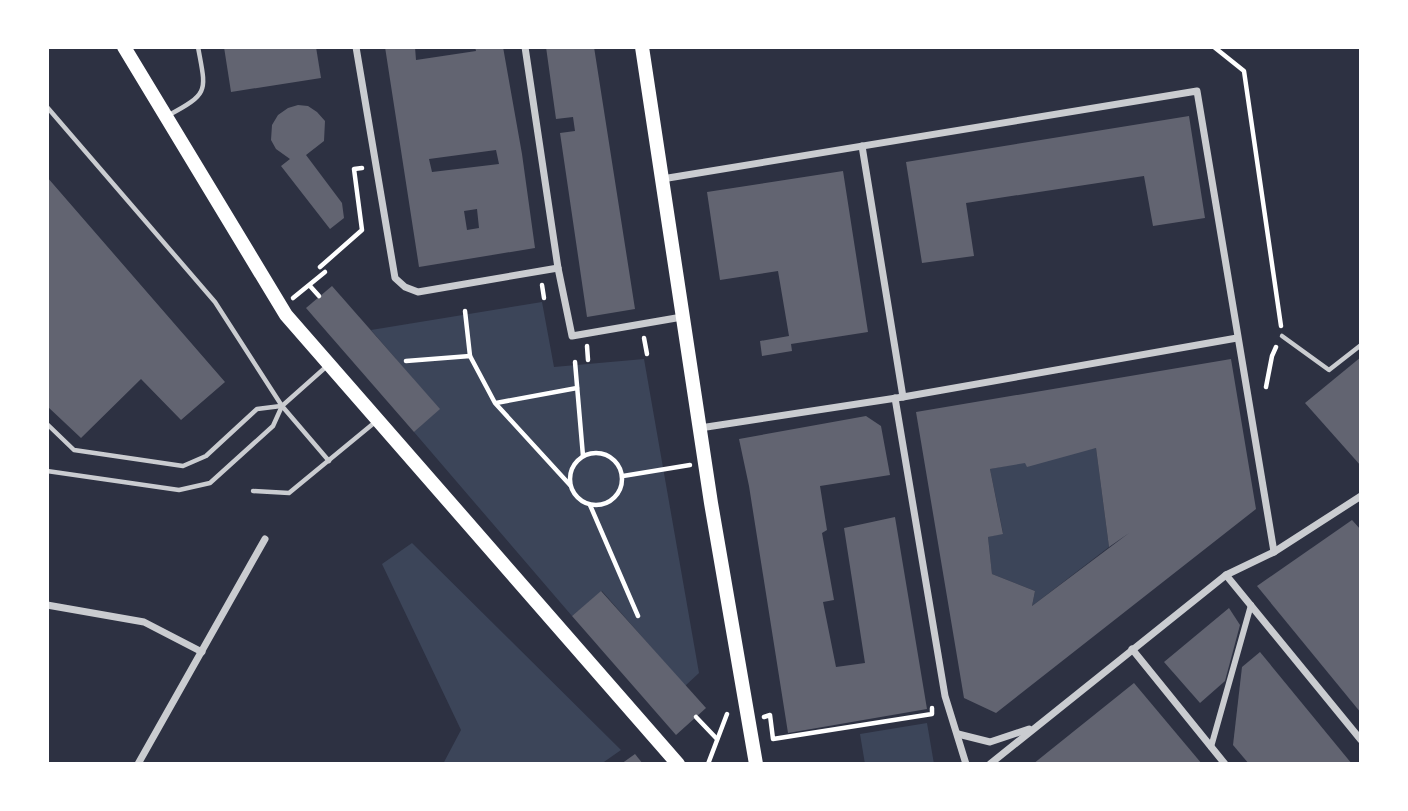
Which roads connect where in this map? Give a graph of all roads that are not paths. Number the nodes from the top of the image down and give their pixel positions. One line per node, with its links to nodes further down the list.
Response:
1 (124, 47): 7 (main road)
2 (198, 47): 7 (lane)
3 (356, 47): 10 (street)
4 (525, 47): 10 (street)
5 (642, 47): 9 (main road)
6 (47, 107): 17 (lane)
7 (166, 117): 15 (main road)
8 (862, 146): 9 (street); 13 (street); 16 (street)
9 (662, 179): 11 (main road)
10 (558, 268): 11 (street)
11 (682, 317): 20 (main road)
12 (1282, 336): 14 (lane)
13 (1237, 338): 16 (street); 26 (street)
14 (1361, 345)
15 (329, 364): 17 (lane); 18 (main road)
16 (899, 398): 20 (street); 33 (street)
17 (282, 406): 19 (lane); 21 (lane); 22 (lane)
18 (378, 420): 21 (lane); 38 (main road)
19 (47, 424)
20 (700, 428): 39 (main road)
21 (329, 461): 23 (lane)
22 (47, 471)
23 (253, 491)
24 (1361, 496): 26 (street)
25 (265, 539): 31 (street)
26 (1275, 552): 27 (street)
27 (1226, 575): 29 (street); 30 (street)
28 (47, 605): 31 (street)
29 (1251, 605): 34 (street); 35 (street)
30 (1132, 649): 32 (street); 35 (street)
31 (202, 652): 37 (street)
32 (1036, 726): 33 (street); 41 (street)
33 (958, 734): 40 (street)
34 (1361, 740)
35 (1211, 747): 36 (street)
36 (1224, 763)
37 (138, 764)
38 (677, 764)
39 (756, 764)
40 (966, 764)
41 (990, 764)

